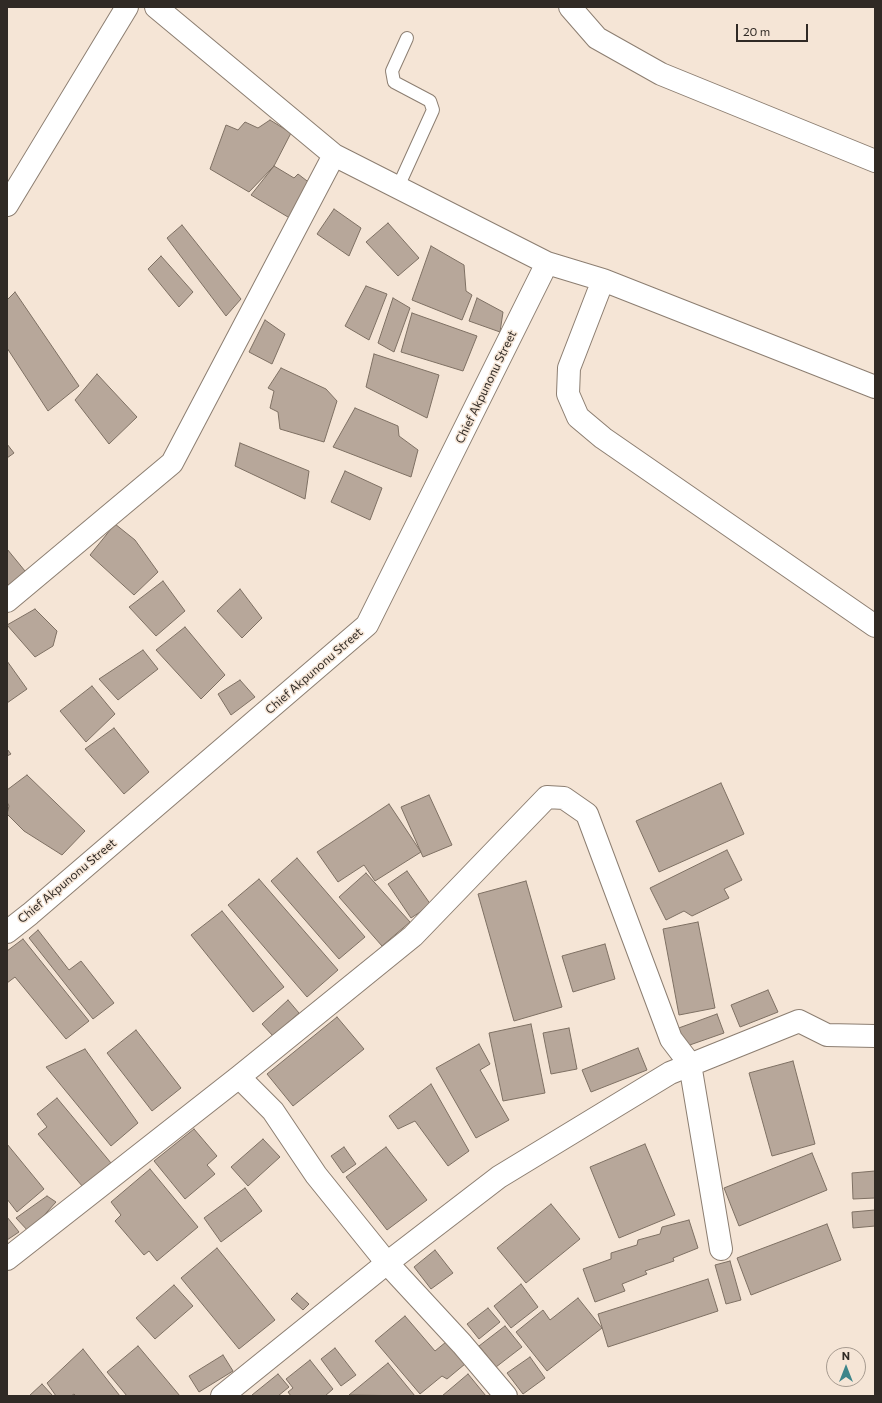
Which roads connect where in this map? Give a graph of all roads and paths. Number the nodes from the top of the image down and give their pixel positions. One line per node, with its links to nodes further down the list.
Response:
1 (156, 7): 5 (street)
2 (570, 7): 6 (street)
3 (118, 11): 8 (street)
4 (407, 38): 7 (lane)
5 (334, 155): 7 (street); 12 (street)
6 (875, 161)
7 (398, 187): 9 (street)
8 (9, 196)
9 (548, 263): 10 (street); 14 (street, Chief Akpunonu Street)
10 (603, 280): 11 (street); 13 (street)
11 (875, 387)
12 (7, 601)
13 (875, 626)
14 (7, 932)
15 (875, 1036): 16 (street)
16 (690, 1064): 17 (street); 18 (street); 20 (street)
17 (239, 1077): 19 (street); 20 (street)
18 (721, 1249)
19 (7, 1259)
20 (387, 1263): 21 (street); 22 (street)
21 (222, 1396)
22 (506, 1396)

